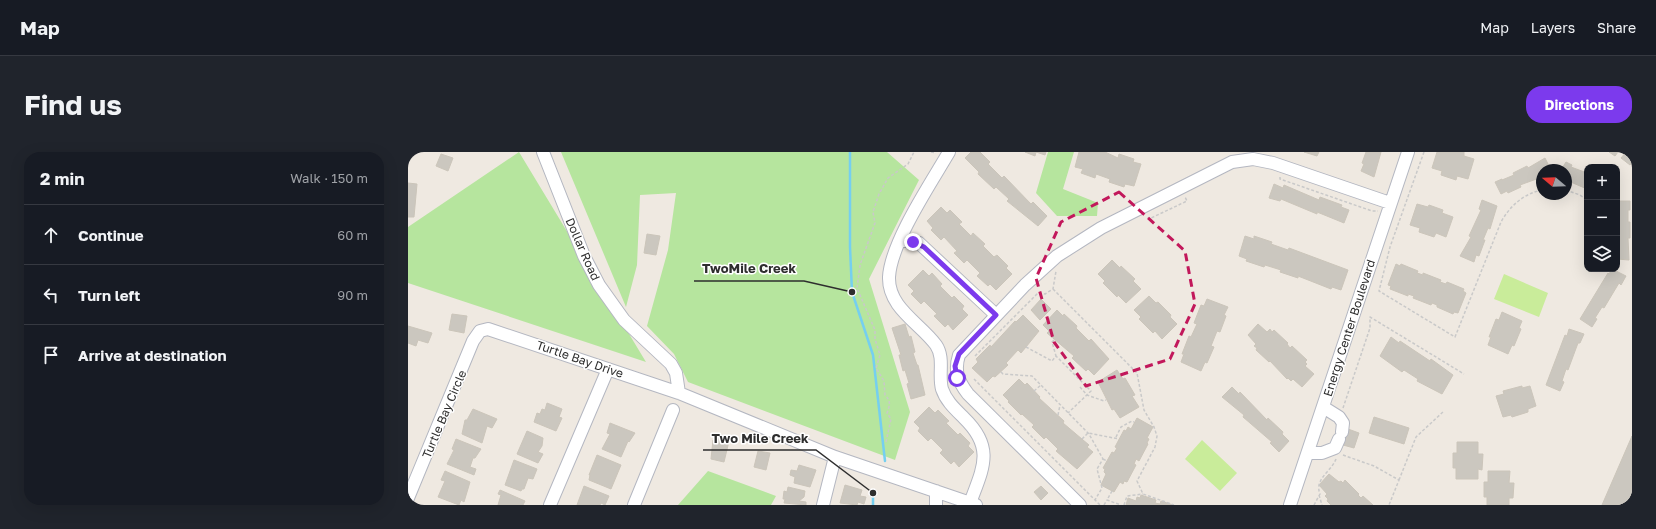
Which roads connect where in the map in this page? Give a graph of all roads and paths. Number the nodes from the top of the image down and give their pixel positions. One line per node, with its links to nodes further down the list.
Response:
1 (543, 152): 31 (street, Dollar Road)
2 (914, 152): 46 (path)
3 (931, 152): 7 (path)
4 (949, 152): 15 (street)
5 (1408, 152): 13 (street, Energy Center Boulevard)
6 (1424, 152): 9 (path)
7 (936, 153)
8 (1282, 172): 13 (path)
9 (1536, 192)
10 (1572, 192): 12 (path)
11 (1184, 193): 14 (path)
12 (1584, 198)
13 (1389, 206): 18 (street); 35 (street, Energy Center Boulevard)
14 (1146, 212)
15 (901, 240): 18 (street); 59 (street)
16 (1058, 266): 17 (path)
17 (1053, 289): 22 (path); 54 (path)
18 (996, 315): 64 (street)
19 (480, 331): 24 (street, Turtle Bay Drive); 56 (street, Turtle Bay Circle)
20 (1054, 340): 23 (path)
21 (1026, 347): 23 (path)
22 (975, 356)
23 (1056, 356): 32 (path)
24 (608, 369): 31 (street, Turtle Bay Drive); 60 (street)
25 (1001, 372): 28 (path)
26 (1464, 374): 40 (path)
27 (974, 379): 57 (path)
28 (1040, 384): 30 (path); 34 (path)
29 (1080, 387): 32 (path)
30 (1034, 391)
31 (679, 393): 48 (street, Turtle Bay Drive)
32 (1087, 395): 33 (path); 38 (path)
33 (1106, 400)
34 (1060, 404): 38 (path); 39 (path)
35 (1323, 407): 40 (street); 47 (street, Energy Center Boulevard)
36 (673, 410): 61 (street)
37 (1444, 411): 51 (path)
38 (1068, 413): 42 (path)
39 (1058, 415)
40 (1339, 417): 47 (street)
41 (1134, 422): 43 (path)
42 (1088, 433): 43 (path); 44 (path); 49 (path)
43 (1116, 437): 45 (path)
44 (1082, 439)
45 (1119, 439)
46 (886, 442)
47 (1308, 453): 70 (street, Energy Center Boulevard)
48 (835, 457): 52 (street, Turtle Bay Drive); 62 (street)
49 (1103, 459): 50 (path); 57 (path)
50 (1107, 461)
51 (1399, 480): 55 (path); 73 (path)
52 (936, 491): 59 (street, Turtle Bay Drive); 63 (street)
53 (1112, 491): 58 (path)
54 (1143, 494): 68 (path); 69 (path)
55 (1320, 495): 71 (path); 72 (path)
56 (408, 498)
57 (1095, 500): 65 (path)
58 (1107, 500): 66 (path); 67 (path)
59 (973, 504)
60 (550, 505)
61 (634, 505)
62 (823, 505)
63 (936, 505)
64 (1080, 505)
65 (1100, 505)
66 (1104, 505)
67 (1121, 505)
68 (1124, 505)
69 (1174, 505)
70 (1290, 505)
71 (1314, 505)
72 (1322, 505)
73 (1389, 505)

